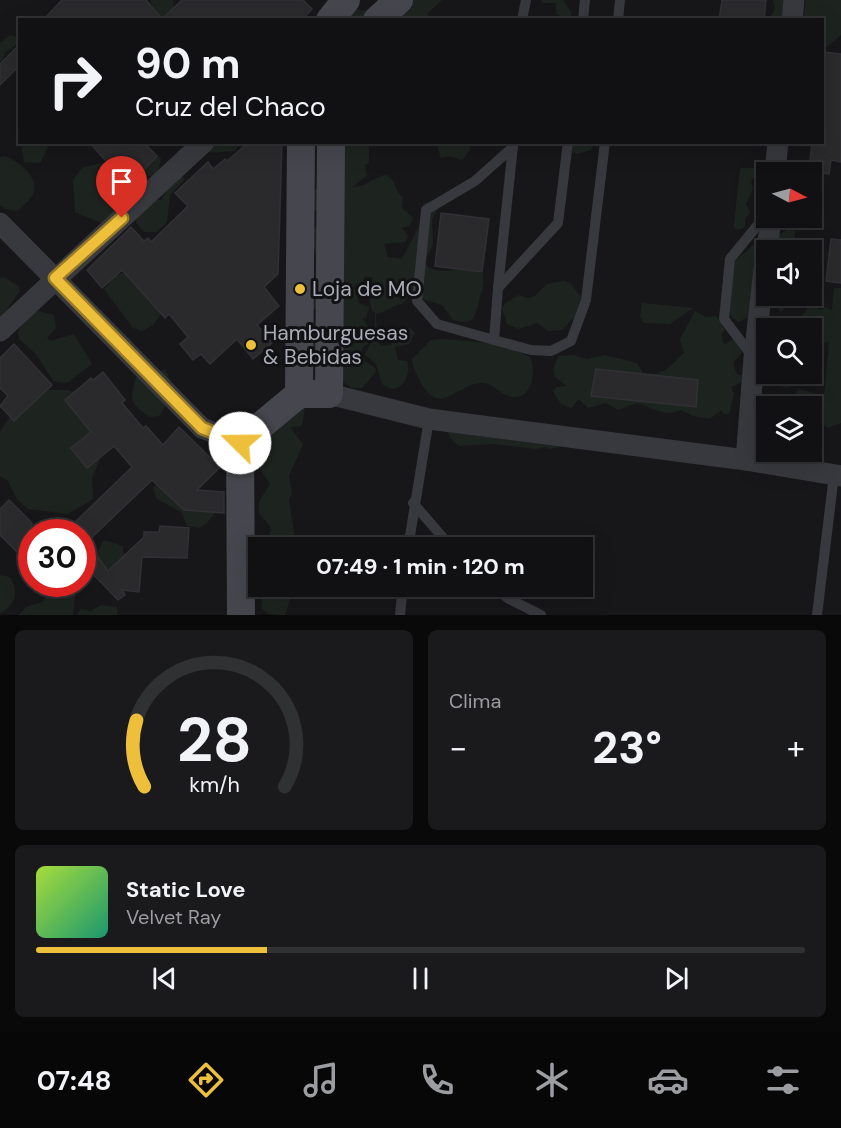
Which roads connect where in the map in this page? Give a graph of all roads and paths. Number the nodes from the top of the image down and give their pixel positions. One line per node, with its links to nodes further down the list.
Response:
1 (399, 0): 6 (street)
2 (526, 0): 7 (lane)
3 (585, 0): 8 (lane)
4 (620, 0): 9 (lane)
5 (794, 0): 10 (street)
6 (379, 18)
7 (522, 18)
8 (583, 18)
9 (618, 18)
10 (792, 18)
11 (202, 144): 21 (street)
12 (301, 144): 27 (street)
13 (331, 144): 28 (street)
14 (568, 144): 22 (lane)
15 (605, 144): 25 (lane)
16 (778, 144): 18 (street)
17 (513, 145): 22 (lane); 25 (lane)
18 (776, 162)
19 (0, 223): 21 (street)
20 (756, 227): 26 (lane)
21 (55, 278): 24 (street); 30 (street)
22 (498, 288): 25 (lane)
23 (760, 306): 26 (street)
24 (0, 331)
25 (494, 340)
26 (754, 358): 31 (street)
27 (299, 394): 28 (street); 30 (street)
28 (329, 394): 29 (street)
29 (429, 419): 31 (street); 33 (lane)
30 (240, 443): 38 (street)
31 (746, 460): 32 (street)
32 (838, 475): 41 (lane)
33 (413, 503): 34 (lane); 35 (lane)
34 (409, 537)
35 (442, 537)
36 (402, 597): 39 (lane)
37 (507, 597): 40 (lane)
38 (241, 615)
39 (400, 615)
40 (541, 615)
41 (817, 615)

